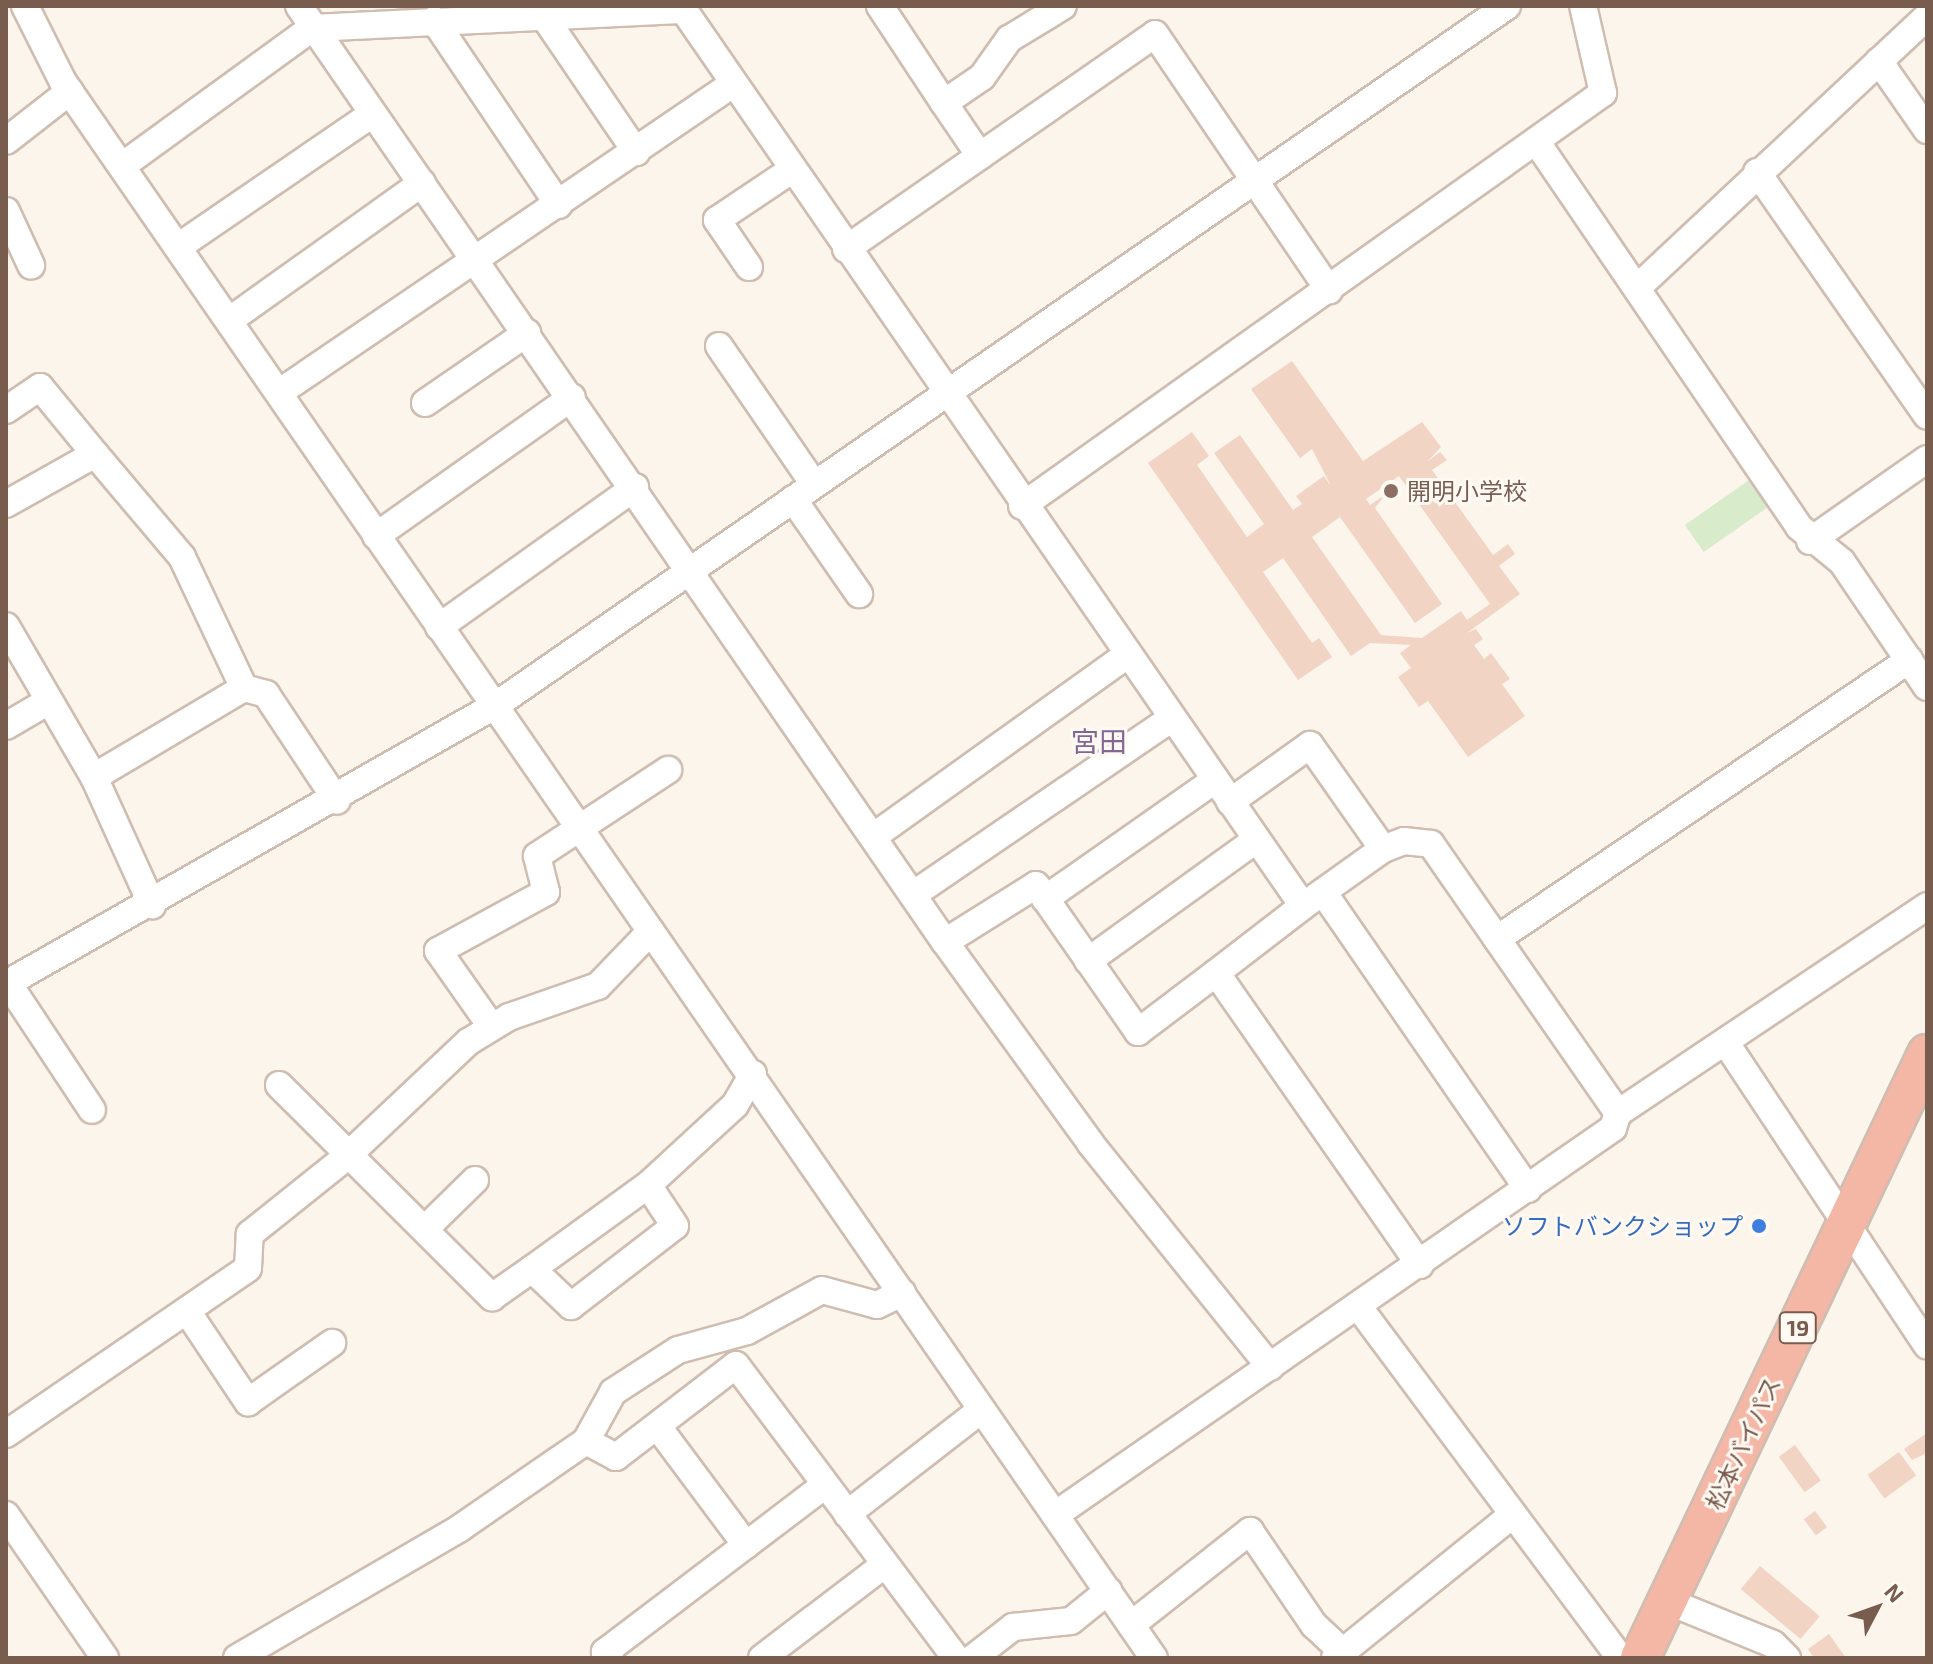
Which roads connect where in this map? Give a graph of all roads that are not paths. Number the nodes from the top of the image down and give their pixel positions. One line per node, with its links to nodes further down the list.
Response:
1 (25, 6): 13 (street)
2 (880, 6): 14 (street)
3 (1063, 6): 14 (street)
4 (1507, 6): 24 (street)
5 (1583, 6): 18 (street)
6 (681, 8): 7 (street); 12 (street)
7 (543, 15): 10 (street); 19 (street)
8 (306, 17): 10 (street); 15 (street); 21 (street)
9 (1927, 17): 11 (street)
10 (434, 20): 26 (street)
11 (1879, 61): 16 (street); 23 (street)
12 (730, 86): 19 (street); 22 (street)
13 (70, 91): 17 (street); 21 (street)
14 (944, 103): 20 (street)
15 (372, 114): 25 (street); 28 (street)
16 (1927, 130)
17 (6, 141)
18 (1538, 144): 33 (street); 34 (street)
19 (636, 152): 26 (street)
20 (980, 156): 24 (street); 29 (street)
21 (122, 166): 28 (street)
22 (790, 171): 29 (street); 32 (street)
23 (1757, 172): 33 (street); 43 (street)
24 (1254, 178): 34 (street); 40 (street)
25 (422, 183): 30 (street); 35 (street)
26 (559, 205): 30 (street)
27 (6, 211): 31 (street)
28 (178, 247): 35 (street)
29 (846, 249): 40 (street)
30 (477, 263): 36 (street); 38 (street)
31 (31, 265)
32 (749, 267)
33 (1637, 288): 52 (street)
34 (1329, 290): 50 (street)
35 (230, 320): 38 (street)
36 (527, 333): 39 (street); 41 (street)
37 (719, 346): 46 (street)
38 (280, 392): 51 (street)
39 (572, 397): 47 (street); 51 (street)
40 (946, 397): 46 (street); 50 (street)
41 (425, 403)
42 (6, 410): 44 (street)
43 (1927, 416)
44 (95, 454): 49 (street); 60 (street)
45 (1927, 459): 52 (street)
46 (814, 484): 48 (street)
47 (635, 487): 53 (street); 56 (street)
48 (793, 499): 53 (street); 54 (street)
49 (6, 504)
50 (1022, 506): 57 (street)
51 (376, 536): 56 (street)
52 (1810, 541): 58 (street)
53 (693, 569): 62 (street); 71 (street)
54 (859, 594)
55 (6, 626): 61 (street)
56 (439, 627): 62 (street)
57 (1128, 654): 63 (street); 71 (street)
58 (1909, 660): 59 (street); 80 (street)
59 (1927, 687)
60 (244, 688): 66 (street); 68 (street)
61 (47, 702): 64 (street); 66 (street)
62 (496, 705): 68 (street); 70 (street)
63 (1172, 718): 67 (street); 74 (street)
64 (6, 726)
65 (668, 770): 70 (street)
66 (94, 777): 77 (street)
67 (1215, 780): 69 (street); 75 (street)
68 (337, 801): 77 (street)
69 (1230, 802): 72 (street); 73 (street)
70 (583, 831): 79 (street); 85 (street)
71 (877, 834): 74 (street)
72 (1257, 839): 76 (street); 82 (street)
73 (1383, 849): 76 (street); 80 (street)
74 (914, 894): 81 (street)
75 (1045, 899): 81 (street); 82 (street)
76 (1313, 899): 83 (street); 95 (street)
77 (152, 905): 84 (street)
78 (1927, 906): 86 (street)
79 (651, 931): 85 (street); 88 (street)
80 (1497, 939): 91 (street)
81 (945, 942): 105 (street)
82 (1088, 961): 83 (street)
83 (1216, 973): 98 (street)
84 (7, 984): 90 (street)
85 (491, 1026): 92 (street)
86 (1726, 1043): 91 (street); 96 (street)
87 (1927, 1054): 96 (highway, 松本バイパス / 19)
88 (753, 1074): 94 (street); 100 (street)
89 (279, 1085): 92 (street)
90 (92, 1110)
91 (1618, 1113): 95 (street)
92 (345, 1158): 97 (street); 102 (street)
93 (475, 1180): 97 (street)
94 (648, 1185): 99 (street); 99 (street)
95 (1528, 1189): 98 (street)
96 (1845, 1227): 104 (street); 118 (highway, 松本バイパス / 19)
97 (425, 1229): 99 (street)
98 (1420, 1265): 101 (street)
99 (532, 1269)
100 (902, 1293): 106 (street); 109 (street)
101 (1358, 1306): 105 (street); 114 (street)
102 (187, 1311): 103 (street); 108 (street)
103 (332, 1343)
104 (1927, 1345)
105 (1270, 1367): 113 (street)
106 (981, 1410): 111 (street); 113 (street)
107 (658, 1427): 109 (street); 110 (street); 115 (street)
108 (6, 1434)
109 (586, 1441): 122 (street)
110 (825, 1485): 111 (street); 115 (street)
111 (847, 1514): 116 (street)
112 (6, 1515): 121 (street)
113 (1055, 1515): 117 (street)
114 (1510, 1517): 120 (street); 128 (street)
115 (746, 1545): 123 (street)
116 (884, 1565): 124 (street); 125 (street)
117 (1108, 1591): 119 (street); 126 (street)
118 (1667, 1601): 129 (highway, 松本バイパス / 19); 130 (street)
119 (1131, 1625): 120 (street); 127 (street)
120 (1339, 1655)
121 (105, 1658)
122 (237, 1658)
123 (610, 1658)
124 (762, 1658)
125 (956, 1658)
126 (973, 1658)
127 (1154, 1658)
128 (1620, 1658)
129 (1640, 1658)
130 (1787, 1658)

